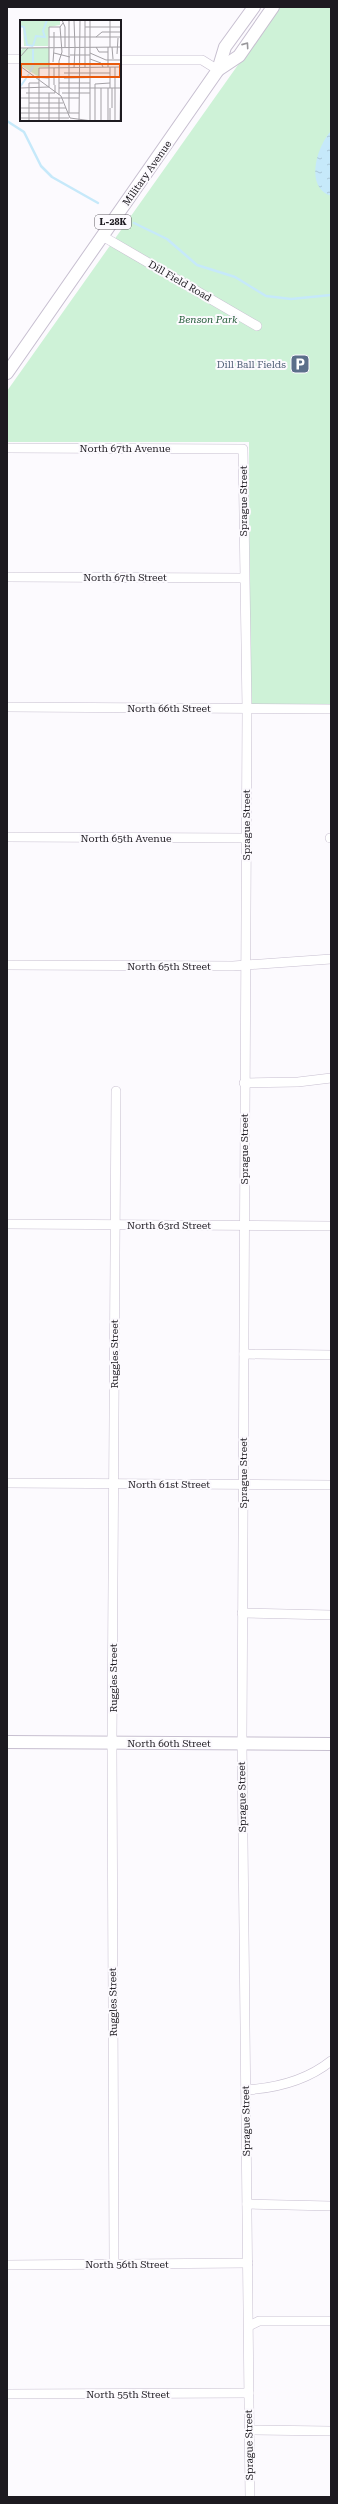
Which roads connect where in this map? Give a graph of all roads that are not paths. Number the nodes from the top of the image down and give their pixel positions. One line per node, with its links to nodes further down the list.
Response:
1 (254, 7): 6 (main road, Military Avenue / L-28K)
2 (273, 7): 6 (main road, Military Avenue / L-28K, one-way to 2)
3 (7, 59): 4 (street)
4 (20, 59)
5 (121, 60): 6 (street)
6 (218, 70): 7 (main road, Military Avenue / L-28K)
7 (104, 237): 8 (street, Dill Field Road); 9 (main road, Military Avenue / L-28K)
8 (257, 326)
9 (7, 373)
10 (7, 448): 11 (street, North 67th Avenue)
11 (243, 449): 13 (street, Sprague Street)
12 (7, 577): 13 (street, North 67th Street)
13 (243, 578): 15 (street, Sprague Street)
14 (7, 707): 15 (street, North 66th Street)
15 (247, 709): 16 (street, North 66th Street); 18 (street, Sprague Street)
16 (331, 709)
17 (7, 837): 18 (street, North 65th Avenue)
18 (246, 838): 21 (street, Sprague Street)
19 (331, 959): 21 (street, North 65th Street)
20 (7, 965): 21 (street, North 65th Street)
21 (245, 966): 23 (street, Sprague Street)
22 (331, 1078): 23 (street)
23 (244, 1083): 27 (street, Sprague Street)
24 (116, 1091): 26 (street, Ruggles Street)
25 (7, 1224): 26 (street, North 63rd Street)
26 (115, 1225): 27 (street, North 63rd Street); 32 (street, Ruggles Street)
27 (244, 1225): 28 (street, North 63rd Street); 29 (street, Sprague Street)
28 (331, 1226)
29 (244, 1354): 30 (street); 33 (street, Sprague Street)
30 (331, 1355)
31 (7, 1483): 32 (street, North 61st Street)
32 (114, 1484): 33 (street, North 61st Street); 38 (street, Ruggles Street)
33 (243, 1484): 34 (street, North 61st Street); 35 (street, Sprague Street)
34 (331, 1485)
35 (242, 1614): 36 (street); 39 (street, Sprague Street)
36 (331, 1615)
37 (7, 1742): 38 (main road, North 60th Street)
38 (112, 1743): 39 (main road, North 60th Street); 47 (street, Ruggles Street)
39 (242, 1744): 40 (main road, North 60th Street); 42 (street, Sprague Street)
40 (331, 1744)
41 (331, 2061): 42 (street)
42 (246, 2090): 43 (street, Sprague Street)
43 (247, 2204): 44 (street); 45 (street, Sprague Street)
44 (331, 2206)
45 (248, 2263): 47 (street, North 56th Street); 49 (street, Sprague Street)
46 (7, 2264): 47 (street, North 56th Street)
47 (114, 2264)
48 (331, 2321): 49 (street)
49 (248, 2326): 50 (street, Sprague Street)
50 (249, 2393): 51 (street, North 55th Street); 52 (street, Sprague Street)
51 (7, 2394)
52 (249, 2430): 53 (street); 54 (street, Sprague Street)
53 (331, 2431)
54 (250, 2497)

